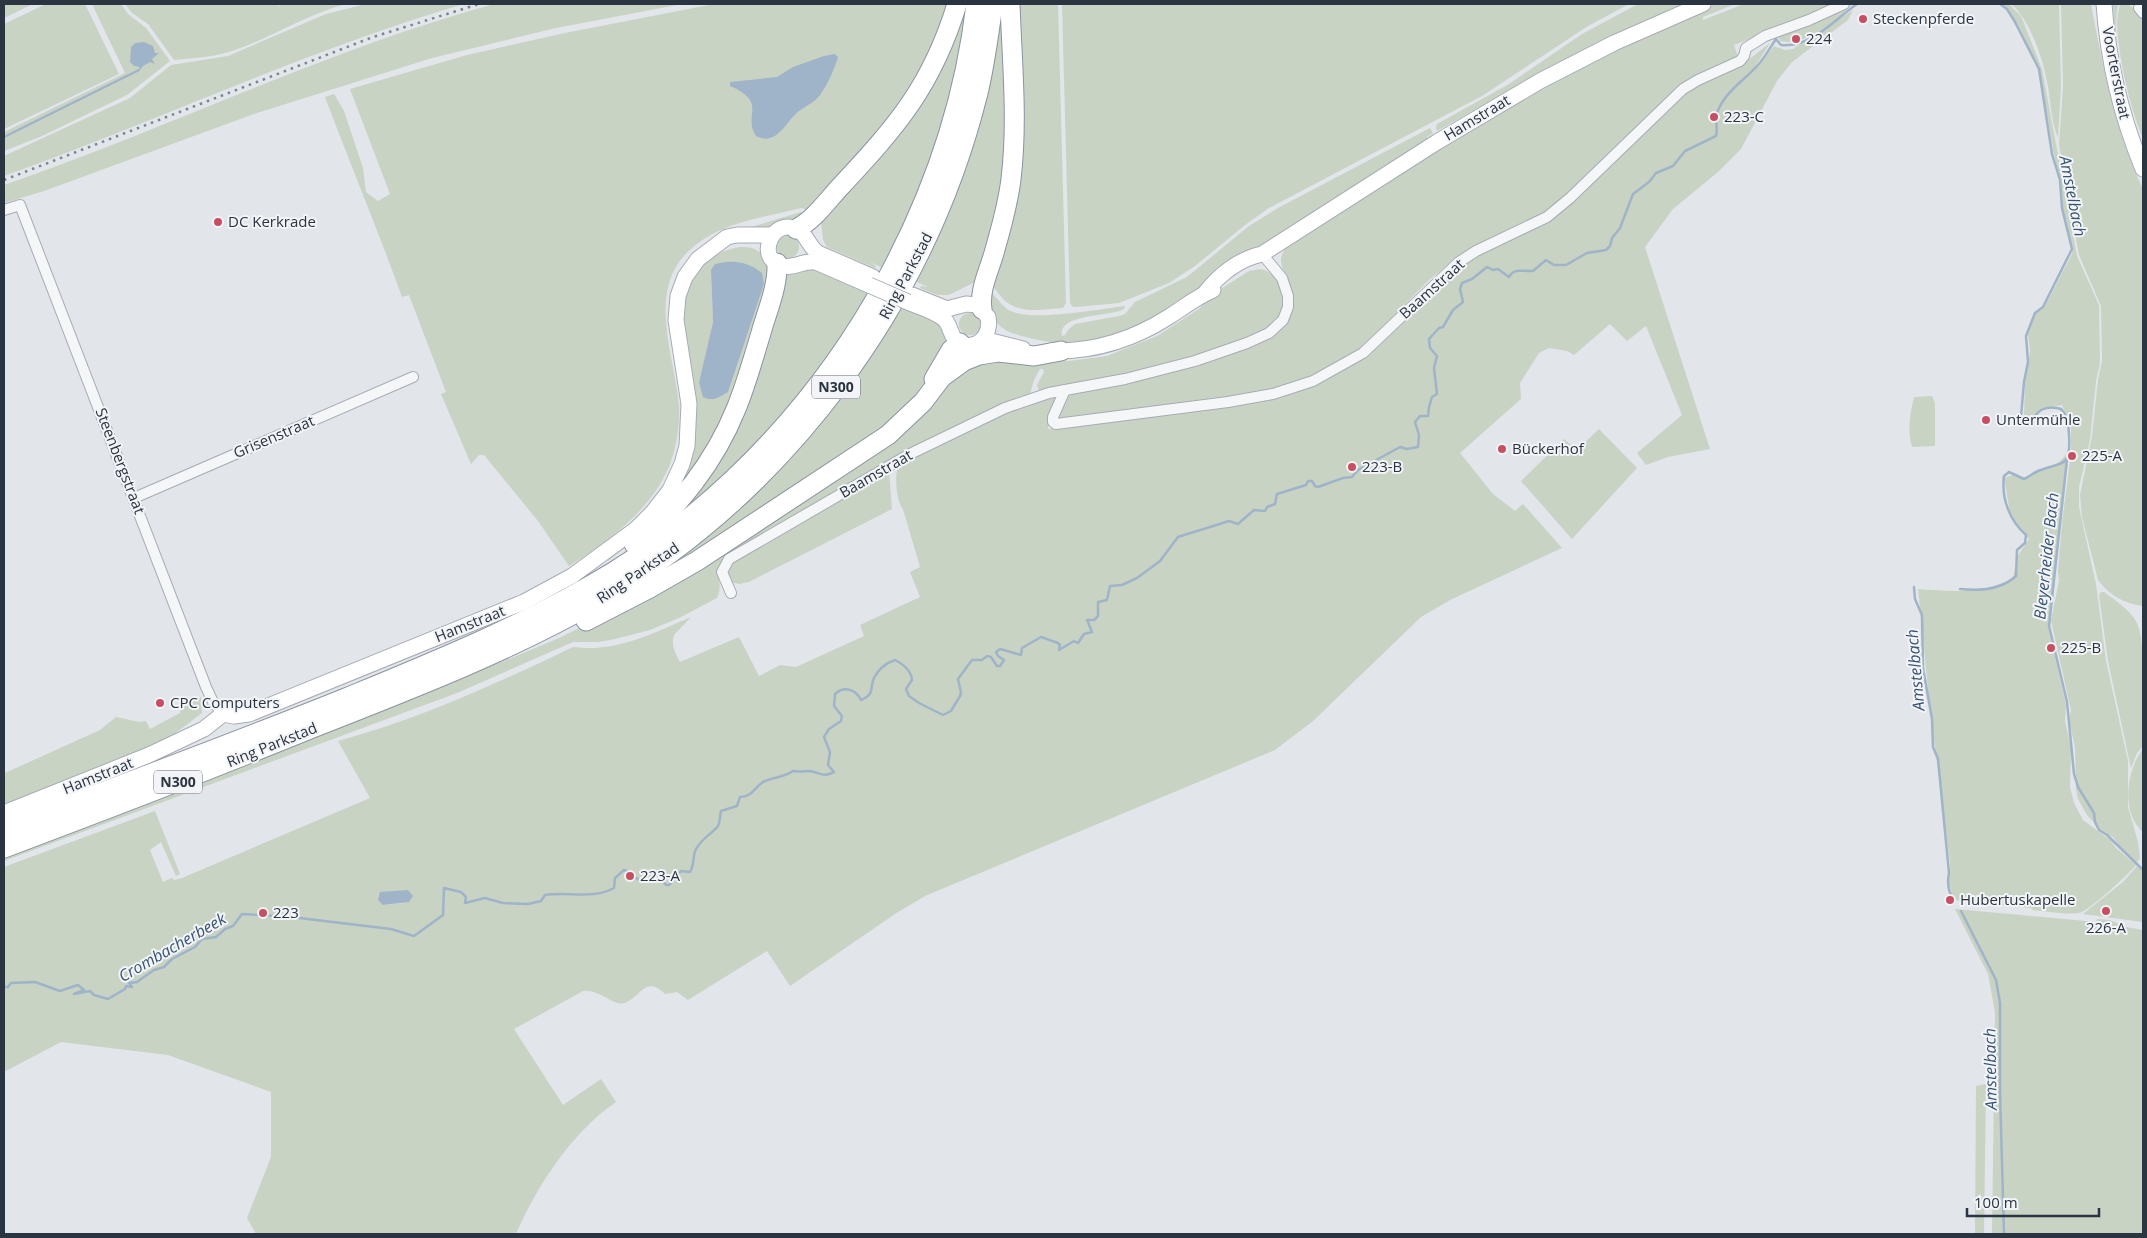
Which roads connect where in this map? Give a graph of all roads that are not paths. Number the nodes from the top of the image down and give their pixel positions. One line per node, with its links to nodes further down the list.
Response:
1 (957, 4): 10 (highway)
2 (976, 4): 26 (highway, Ring Parkstad / N300)
3 (993, 4): 27 (highway, Ring Parkstad / N300)
4 (1010, 4): 17 (highway)
5 (1702, 4): 13 (main road, Hamstraat)
6 (1844, 4): 22 (street, Baamstraat)
7 (2104, 4): 8 (main road, Voorterstraat)
8 (2143, 168)
9 (4, 210): 24 (street, Steenbergstraat)
10 (796, 228): 11 (main road, Hamstraat); 15 (main road, Hamstraat)
11 (772, 234): 12 (main road, Hamstraat); 14 (main road)
12 (715, 247): 14 (main road, Hamstraat); 28 (main road, Hamstraat)
13 (1262, 254): 20 (main road, Hamstraat); 22 (street, Baamstraat)
14 (772, 257): 15 (main road, Hamstraat); 26 (highway, N300)
15 (871, 281): 16 (main road, Hamstraat)
16 (910, 299): 17 (main road, Hamstraat); 19 (main road, Hamstraat)
17 (986, 316): 18 (main road); 20 (main road, Hamstraat)
18 (983, 339): 19 (main road, Hamstraat); 20 (main road, Hamstraat)
19 (960, 343): 23 (highway, N300)
20 (1061, 351): 23 (highway, N300)
21 (413, 377): 24 (street, Grisenstraat)
22 (1065, 390): 25 (street, Baamstraat)
23 (923, 402): 27 (highway, N300)
24 (134, 498): 28 (street, Steenbergstraat)
25 (731, 593)
26 (545, 610): 30 (highway, Ring Parkstad / N300)
27 (511, 645): 31 (highway, Ring Parkstad / N300)
28 (223, 714): 29 (main road, Hamstraat)
29 (4, 813)
30 (4, 830)
31 (4, 848)

